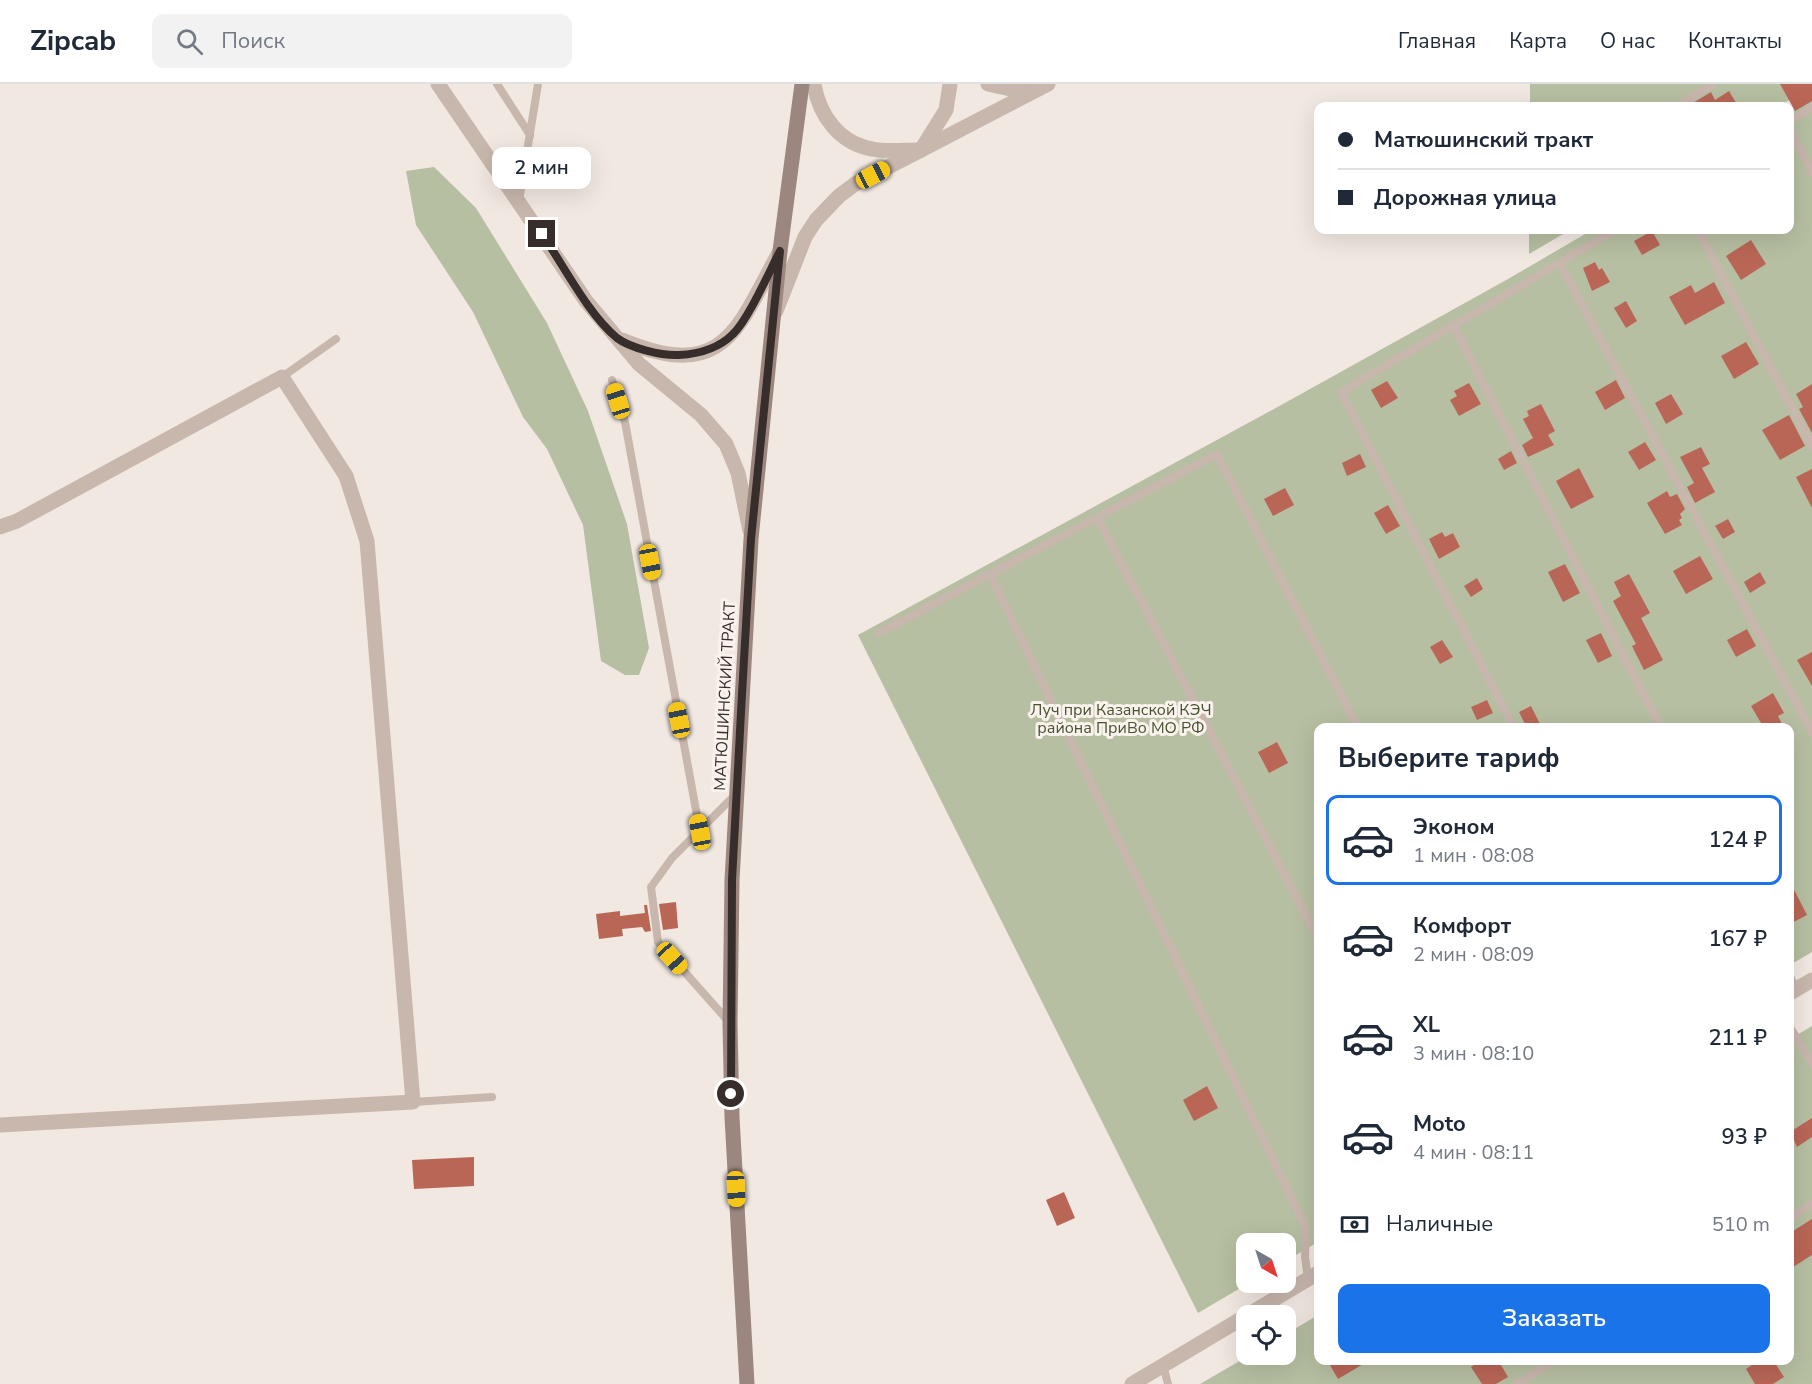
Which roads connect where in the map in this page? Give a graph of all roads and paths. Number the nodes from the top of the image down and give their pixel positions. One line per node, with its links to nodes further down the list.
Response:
1 (438, 84): 17 (street)
2 (497, 84): 13 (lane)
3 (538, 84): 13 (lane)
4 (802, 84): 20 (main road, МАТЮШИНСКИЙ ТРАКТ)
5 (814, 84): 15 (street)
6 (950, 84): 15 (street)
7 (988, 84): 9 (street)
8 (1713, 84): 10 (lane)
9 (1045, 85): 15 (street)
10 (1684, 102)
11 (1812, 107): 12 (lane)
12 (1794, 118)
13 (530, 135): 17 (lane)
14 (1794, 137): 16 (lane)
15 (921, 150): 22 (street)
16 (1812, 172)
17 (519, 202): 25 (street)
18 (1609, 234): 21 (lane)
19 (1700, 234): 28 (lane)
20 (780, 251): 22 (main road, МАТЮШИНСКИЙ ТРАКТ); 25 (street)
21 (1560, 264): 23 (lane); 37 (lane)
22 (774, 317): 31 (main road, МАТЮШИНСКИЙ ТРАКТ)
23 (1453, 325): 35 (lane); 36 (lane)
24 (336, 339): 26 (lane)
25 (618, 339): 31 (street)
26 (282, 377): 30 (street); 47 (street)
27 (612, 380): 39 (lane)
28 (1812, 446)
29 (1097, 517): 32 (lane); 34 (lane); 40 (lane)
30 (0, 528)
31 (751, 539): 38 (main road, МАТЮШИНСКИЙ ТРАКТ)
32 (990, 574): 33 (lane); 51 (lane)
33 (879, 633)
34 (1356, 723)
35 (1511, 723)
36 (1658, 723)
37 (1812, 732)
38 (736, 794): 39 (lane); 43 (main road, МАТЮШИНСКИЙ ТРАКТ)
39 (700, 832): 43 (lane)
40 (1314, 930)
41 (1812, 980): 42 (street)
42 (1794, 985)
43 (730, 1024): 54 (main road, МАТЮШИНСКИЙ ТРАКТ)
44 (1794, 1034): 45 (lane)
45 (1812, 1063)
46 (492, 1097): 47 (lane)
47 (413, 1102): 48 (street)
48 (0, 1125)
49 (1812, 1204): 50 (lane)
50 (1794, 1215)
51 (1313, 1276): 52 (street)
52 (1163, 1365): 55 (street); 56 (lane)
53 (1548, 1365): 57 (lane)
54 (747, 1384)
55 (1132, 1384)
56 (1168, 1384)
57 (1516, 1384)

